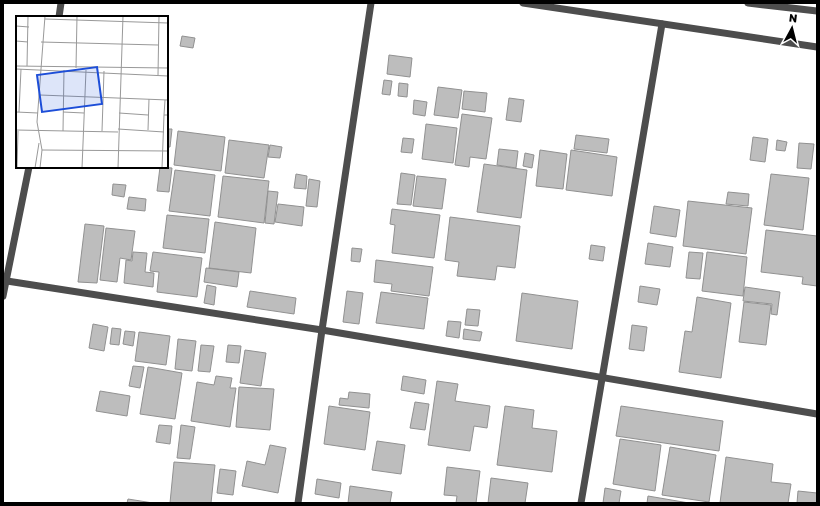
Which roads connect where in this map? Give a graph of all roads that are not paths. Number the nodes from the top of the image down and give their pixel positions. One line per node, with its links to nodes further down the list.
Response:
1 (61, 3): 6 (street)
2 (371, 3): 12 (street)
3 (522, 3): 7 (street)
4 (748, 3): 5 (street)
5 (817, 12)
6 (59, 16)
7 (662, 24): 8 (street); 13 (street)
8 (817, 47)
9 (29, 168): 10 (street)
10 (7, 281): 11 (street); 12 (street)
11 (3, 296)
12 (322, 330): 13 (street); 15 (street)
13 (602, 378): 14 (street); 16 (street)
14 (817, 414)
15 (298, 503)
16 (581, 503)

